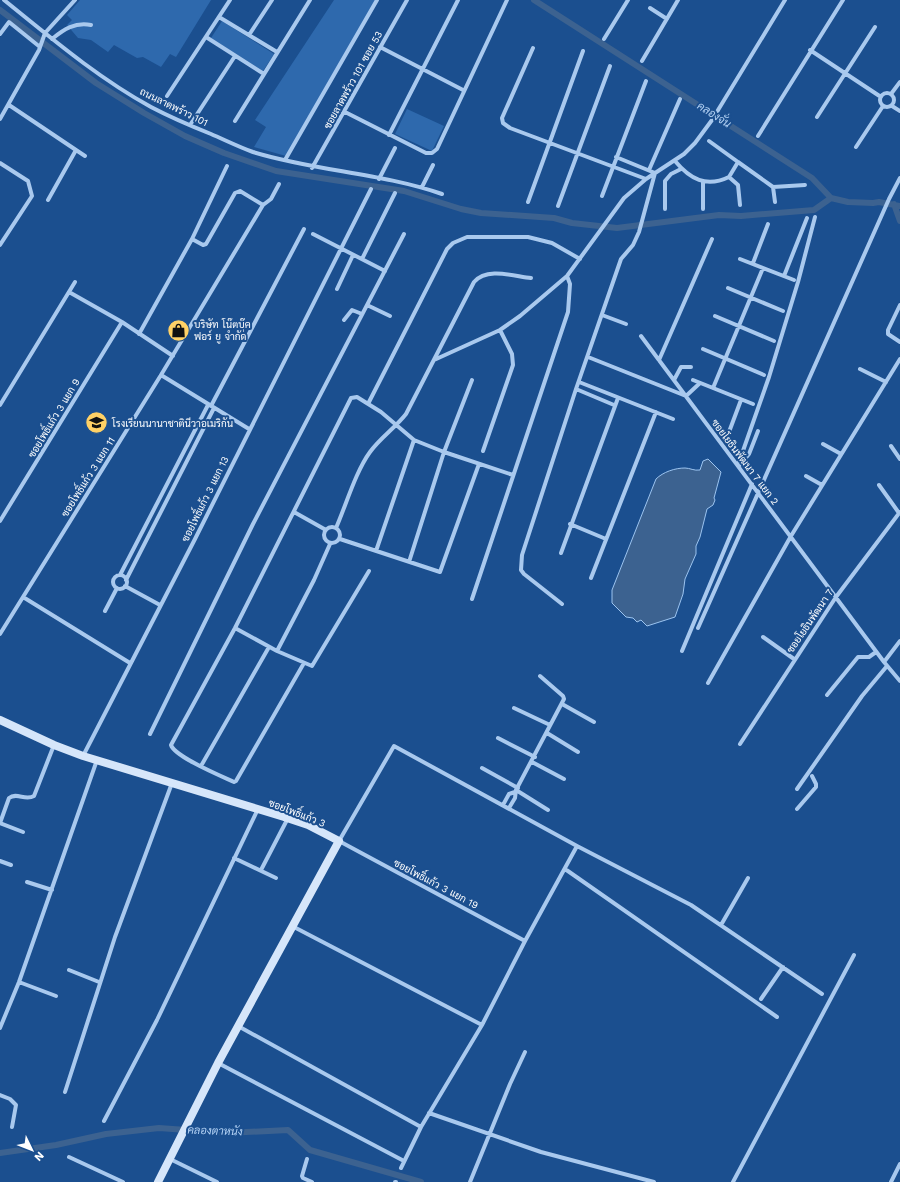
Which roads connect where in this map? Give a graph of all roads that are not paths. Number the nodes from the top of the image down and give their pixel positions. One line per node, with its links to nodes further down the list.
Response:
1 (4, 0): 20 (street, ถนนลาดพร้าว 101)
2 (75, 0): 20 (street)
3 (230, 0): 15 (street)
4 (272, 0): 21 (street)
5 (310, 0): 30 (street)
6 (377, 0): 63 (street)
7 (407, 0): 26 (street, ซอยลาดพร้าว 101 ซอย 53)
8 (458, 0): 34 (street)
9 (507, 0): 39 (street)
10 (628, 0): 24 (street)
11 (678, 0): 16 (street)
12 (785, 0): 64 (street)
13 (843, 0): 28 (street)
14 (650, 8): 16 (street)
15 (219, 17): 21 (street); 22 (street)
16 (667, 19): 32 (street)
17 (91, 25): 23 (street)
18 (875, 27): 35 (street)
19 (0, 34): 25 (street)
20 (44, 36): 23 (street, ถนนลาดพร้าว 101); 25 (street)
21 (249, 36): 30 (street)
22 (206, 37): 31 (street); 41 (street)
23 (52, 39): 52 (street, ถนนลาดพร้าว 101)
24 (604, 39)
25 (41, 46): 44 (street)
26 (380, 47): 34 (street); 48 (street, ซอยลาดพร้าว 101 ซอย 53)
27 (533, 48): 56 (street)
28 (810, 50): 35 (street); 54 (street)
29 (583, 51): 56 (street)
30 (277, 52): 36 (street)
31 (235, 56): 36 (street); 52 (street)
32 (642, 61)
33 (610, 66): 60 (street)
34 (422, 70): 39 (street); 53 (street)
35 (845, 73): 42 (street); 49 (street)
36 (264, 74): 51 (street)
37 (646, 81): 62 (street)
38 (900, 82): 40 (street)
39 (463, 90): 53 (street)
40 (891, 94): 42 (street); 46 (street)
41 (167, 96)
42 (881, 97): 45 (street)
43 (680, 99): 72 (street)
44 (8, 105): 50 (street); 59 (street)
45 (883, 106): 46 (street); 57 (street)
46 (892, 106): 47 (street)
47 (900, 111)
48 (345, 112): 53 (street); 70 (street, ซอยลาดพร้าว 101 ซอย 53)
49 (817, 117)
50 (0, 119)
51 (235, 120)
52 (190, 125): 63 (street, ถนนลาดพร้าว 101)
53 (388, 135)
54 (758, 136)
55 (709, 141): 65 (street)
56 (549, 142): 60 (street); 88 (street)
57 (856, 147)
58 (395, 148): 75 (street)
59 (76, 150): 61 (street); 87 (street)
60 (578, 152): 69 (street); 92 (street)
61 (85, 156)
62 (616, 157): 69 (street); 72 (street)
63 (285, 160): 70 (street, ถนนลาดพร้าว 101)
64 (675, 161): 71 (street); 73 (street)
65 (738, 162): 74 (street); 82 (street)
66 (0, 163): 103 (street)
67 (433, 165): 81 (street)
68 (227, 166): 101 (street)
69 (613, 166): 76 (street); 86 (street)
70 (312, 168): 75 (street, ถนนลาดพร้าว 101)
71 (681, 168): 78 (street); 93 (street)
72 (649, 170): 73 (street)
73 (655, 173): 76 (street); 125 (street)
74 (729, 177): 78 (street); 91 (street)
75 (379, 178): 81 (street, ถนนลาดพร้าว 101)
76 (646, 178): 108 (street)
77 (900, 178): 188 (street)
78 (703, 182): 94 (street)
79 (279, 184): 90 (street, ซอยโพธิ์แก้ว 3 แยก 11)
80 (805, 185): 82 (street)
81 (422, 187): 85 (street, ถนนลาดพร้าว 101)
82 (773, 187): 89 (street)
83 (371, 189): 104 (street, ซอยโพธิ์แก้ว 3 แยก 13)
84 (396, 193): 107 (street)
85 (442, 194)
86 (602, 196)
87 (48, 200)
88 (528, 202)
89 (775, 202)
90 (264, 205): 101 (street); 138 (street, ซอยโพธิ์แก้ว 3 แยก 11)
91 (740, 205)
92 (558, 206)
93 (665, 209)
94 (703, 209)
95 (815, 217): 182 (street)
96 (807, 218): 113 (street)
97 (768, 224): 109 (street)
98 (304, 229): 162 (street)
99 (313, 234): 104 (street)
100 (404, 234): 111 (street)
101 (192, 239): 133 (street)
102 (712, 239): 143 (street)
103 (0, 246)
104 (340, 249): 105 (street); 169 (street, ซอยโพธิ์แก้ว 3 แยก 13)
105 (353, 255): 107 (street); 118 (street)
106 (740, 258): 109 (street)
107 (362, 259): 111 (street)
108 (580, 259): 112 (street); 159 (street)
109 (753, 263): 110 (street)
110 (763, 268): 113 (street); 120 (street)
111 (384, 271): 121 (street)
112 (567, 276): 132 (street); 183 (street)
113 (784, 276): 115 (street)
114 (531, 278): 142 (street)
115 (794, 280)
116 (74, 282): 119 (street)
117 (728, 288): 120 (street)
118 (337, 289)
119 (69, 292): 129 (street); 161 (street)
120 (751, 298): 123 (street); 131 (street)
121 (367, 305): 124 (street); 126 (street)
122 (900, 305): 136 (street)
123 (783, 311)
124 (362, 314): 128 (street); 239 (street)
125 (602, 315): 130 (street); 139 (street)
126 (390, 316)
127 (715, 316): 131 (street)
128 (344, 320)
129 (122, 322): 133 (street); 191 (street, ซอยโพธิ์แก้ว 3 แยก 9)
130 (626, 324)
131 (739, 326): 135 (street); 140 (street)
132 (500, 330): 142 (street); 177 (street)
133 (139, 334): 138 (street)
134 (641, 336): 143 (street, ซอยโยธินพัฒนา 7 แยก 2)
135 (774, 341)
136 (900, 342)
137 (703, 349): 140 (street)
138 (173, 356): 146 (street, ซอยโพธิ์แก้ว 3 แยก 11)
139 (588, 357): 151 (street); 156 (street)
140 (726, 358): 147 (street); 154 (street)
141 (900, 359): 152 (street)
142 (434, 360): 168 (street)
143 (659, 360): 149 (street, ซอยโยธินพัฒนา 7 แยก 2)
144 (691, 367): 149 (street)
145 (860, 369): 152 (street)
146 (161, 375): 162 (street); 210 (street, ซอยโพธิ์แก้ว 3 แยก 11)
147 (764, 375)
148 (472, 380): 178 (street)
149 (674, 380): 156 (street, ซอยโยธินพัฒนา 7 แยก 2)
150 (693, 380): 153 (street)
151 (579, 382): 155 (street); 157 (street)
152 (886, 382): 179 (street)
153 (700, 383): 154 (street); 156 (street)
154 (713, 388): 158 (street)
155 (576, 389): 163 (street); 213 (street)
156 (686, 396): 182 (street, ซอยโยธินพัฒนา 7 แยก 2)
157 (618, 398): 163 (street); 164 (street)
158 (741, 400): 160 (street); 171 (street)
159 (369, 402): 168 (street); 189 (street)
160 (753, 404)
161 (0, 405)
162 (211, 406): 165 (street); 166 (street); 169 (street)
163 (614, 406): 193 (street)
164 (656, 412): 167 (street); 199 (street)
165 (204, 413): 166 (street); 172 (street)
166 (210, 416): 174 (street)
167 (673, 419)
168 (396, 427): 173 (street); 195 (street)
169 (249, 429): 214 (street, ซอยโพธิ์แก้ว 3 แยก 13)
170 (758, 431): 182 (street)
171 (729, 432)
172 (191, 438): 174 (street); 192 (street)
173 (414, 440): 178 (street); 201 (street)
174 (197, 441): 194 (street)
175 (823, 444): 179 (street)
176 (891, 446): 180 (street)
177 (483, 451)
178 (444, 452): 181 (street); 203 (street)
179 (841, 454): 186 (street)
180 (900, 459)
181 (479, 464): 183 (street); 203 (street)
182 (738, 466): 185 (street, ซอยโยธินพัฒนา 7 แยก 2)
183 (513, 474): 212 (street)
184 (806, 476): 186 (street)
185 (752, 484): 188 (street, ซอยโยธินพัฒนา 7 แยก 2); 223 (street)
186 (822, 485): 197 (street)
187 (879, 485): 190 (street)
188 (757, 491): 197 (street, ซอยโยธินพัฒนา 7 แยก 2); 217 (street)
189 (294, 512): 196 (street); 216 (street)
190 (899, 513): 211 (street, ซอยโยธินพัฒนา 7)
191 (0, 521)
192 (147, 523): 194 (street); 205 (street)
193 (570, 524): 199 (street); 202 (street)
194 (153, 527): 207 (street)
195 (336, 528): 196 (street); 198 (street)
196 (326, 530): 200 (street)
197 (791, 536): 211 (street, ซอยโยธินพัฒนา 7 แยก 2); 231 (street)
198 (340, 539): 200 (street); 201 (street)
199 (606, 539): 206 (street)
200 (330, 544): 222 (street)
201 (376, 551): 203 (street)
202 (561, 553)
203 (409, 562)
204 (369, 571): 227 (street)
205 (120, 575): 207 (street); 209 (street)
206 (591, 578)
207 (126, 580): 208 (street)
208 (125, 586): 209 (street); 214 (street)
209 (117, 588): 215 (street)
210 (23, 597): 218 (street, ซอยโพธิ์แก้ว 3 แยก 11); 226 (street)
211 (836, 598): 224 (street, ซอยโยธินพัฒนา 7 แยก 2); 225 (street, ซอยโยธินพัฒนา 7)
212 (472, 599)
213 (562, 604)
214 (160, 605): 226 (street, ซอยโพธิ์แก้ว 3 แยก 13)
215 (105, 611)
216 (235, 628): 221 (street); 248 (street)
217 (698, 628)
218 (0, 634)
219 (764, 637): 225 (street)
220 (900, 641): 228 (street)
221 (269, 647): 222 (street); 248 (street)
222 (277, 651): 227 (street)
223 (682, 651)
224 (876, 652): 228 (street, ซอยโยธินพัฒนา 7 แยก 2); 232 (street)
225 (794, 659): 241 (street, ซอยโยธินพัฒนา 7)
226 (130, 663): 244 (street, ซอยโพธิ์แก้ว 3 แยก 13)
227 (304, 663): 248 (street)
228 (885, 664): 230 (street, ซอยโยธินพัฒนา 7 แยก 2); 253 (street)
229 (540, 676): 233 (street)
230 (900, 681)
231 (708, 684)
232 (827, 694)
233 (562, 704): 236 (street); 237 (street)
234 (514, 708): 237 (street)
235 (0, 720): 242 (street, ซอยโพธิ์แก้ว 3)
236 (594, 722)
237 (550, 726): 238 (street)
238 (547, 733): 243 (street); 245 (street)
239 (150, 734)
240 (498, 738): 245 (street)
241 (740, 744)
242 (54, 745): 244 (street, ซอยโพธิ์แก้ว 3); 261 (street)
243 (578, 752)
244 (83, 756): 246 (street, ซอยโพธิ์แก้ว 3)
245 (534, 757): 247 (street)
246 (97, 760): 252 (street, ซอยโพธิ์แก้ว 3); 273 (street)
247 (532, 762): 251 (street); 254 (street)
248 (201, 766)
249 (482, 768): 254 (street)
250 (812, 776): 258 (street)
251 (564, 779)
252 (172, 782): 257 (street, ซอยโพธิ์แก้ว 3); 281 (street)
253 (797, 789)
254 (516, 790): 255 (street); 256 (street); 259 (street)
255 (503, 805): 256 (street); 263 (street)
256 (510, 808): 264 (street)
257 (258, 809): 260 (street, ซอยโพธิ์แก้ว 3); 265 (street)
258 (797, 809)
259 (548, 810)
260 (288, 818): 263 (street, ซอยโพธิ์แก้ว 3); 269 (street)
261 (0, 823): 262 (street)
262 (23, 832)
263 (339, 841): 275 (street); 276 (street, ซอยโพธิ์แก้ว 3 แยก 19)
264 (578, 846): 268 (street); 274 (street)
265 (234, 858): 269 (street); 294 (street)
266 (0, 861): 267 (street)
267 (10, 865)
268 (565, 869): 276 (street); 285 (street)
269 (261, 870): 270 (street)
270 (276, 878)
271 (748, 878): 274 (street)
272 (27, 882): 273 (street)
273 (52, 890): 280 (street)
274 (721, 925): 278 (street)
275 (292, 926): 286 (street); 287 (street)
276 (525, 941): 286 (street)
277 (854, 955): 310 (street)
278 (783, 967): 282 (street); 284 (street)
279 (69, 970): 281 (street)
280 (19, 982): 283 (street); 288 (street)
281 (99, 982): 291 (street)
282 (822, 994)
283 (56, 996)
284 (761, 999)
285 (777, 1017)
286 (482, 1025): 293 (street)
287 (238, 1026): 290 (street); 296 (street)
288 (0, 1028)
289 (525, 1052): 297 (street)
290 (218, 1062): 299 (street); 301 (street)
291 (65, 1092)
292 (0, 1095): 295 (street)
293 (429, 1113): 296 (street); 297 (street)
294 (104, 1121)
295 (12, 1127)
296 (421, 1127): 301 (street)
297 (489, 1134): 308 (street); 309 (street)
298 (69, 1156): 304 (street)
299 (170, 1159): 305 (street); 306 (street)
300 (306, 1159): 307 (street)
301 (404, 1161): 303 (street)
302 (900, 1164): 311 (street)
303 (401, 1168)
304 (123, 1182)
305 (158, 1182)
306 (217, 1182)
307 (312, 1182)
308 (470, 1182)
309 (654, 1182)
310 (733, 1182)
311 (891, 1182)

